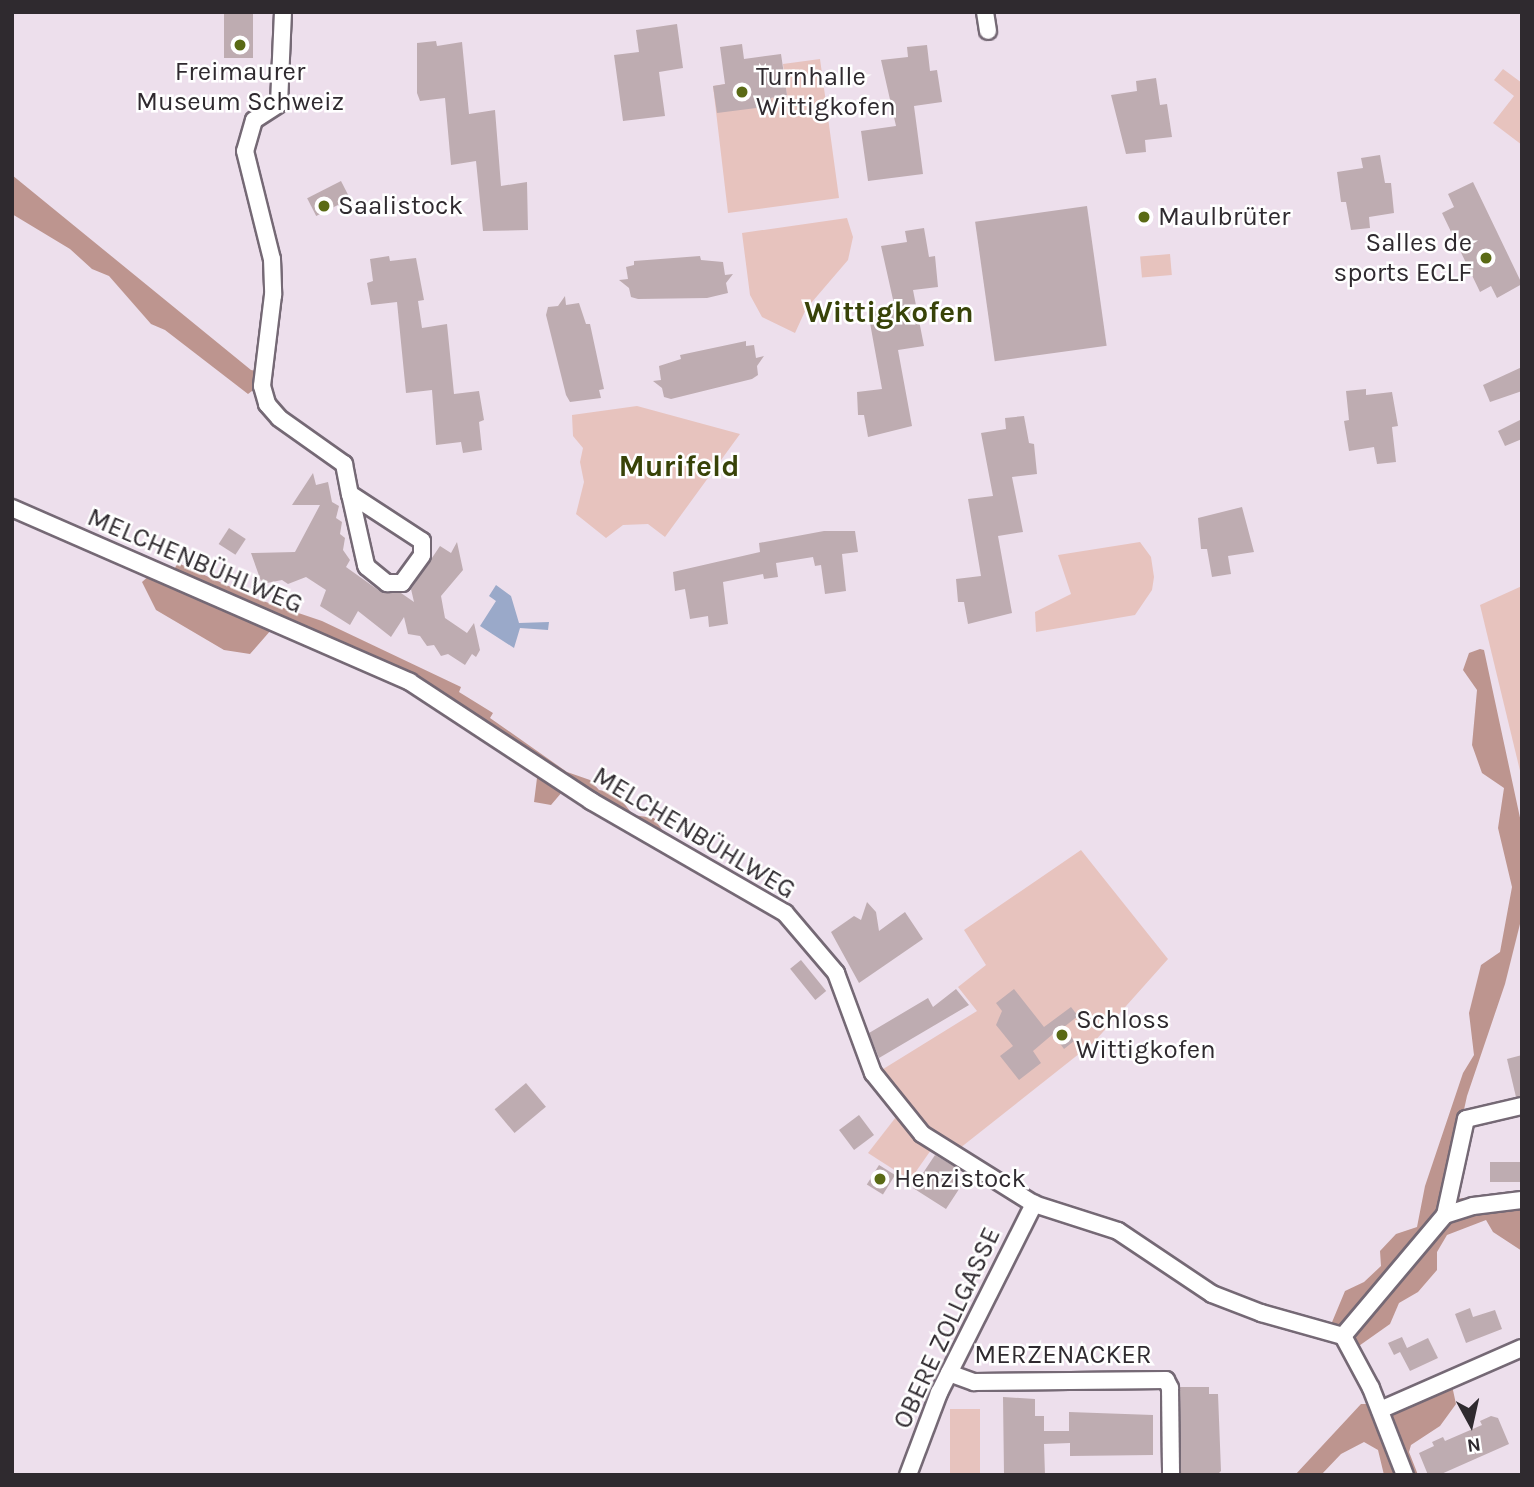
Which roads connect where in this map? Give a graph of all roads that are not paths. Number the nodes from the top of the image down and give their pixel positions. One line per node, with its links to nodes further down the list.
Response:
1 (284, 12): 4 (street)
2 (985, 12): 3 (street)
3 (988, 31)
4 (351, 494): 4 (street)
5 (12, 508): 8 (street, MELCHENBÜHLWEG)
6 (1522, 1106): 9 (street)
7 (1522, 1200): 9 (street)
8 (1034, 1204): 10 (street, MELCHENBÜHLWEG); 12 (street, OBERE ZOLLGASSE)
9 (1445, 1215): 10 (street)
10 (1343, 1336): 13 (street)
11 (1522, 1348): 13 (street)
12 (949, 1373): 14 (street, OBERE ZOLLGASSE); 15 (street, MERZENACKER)
13 (1380, 1410): 16 (street)
14 (908, 1475)
15 (1171, 1475)
16 (1405, 1475)

